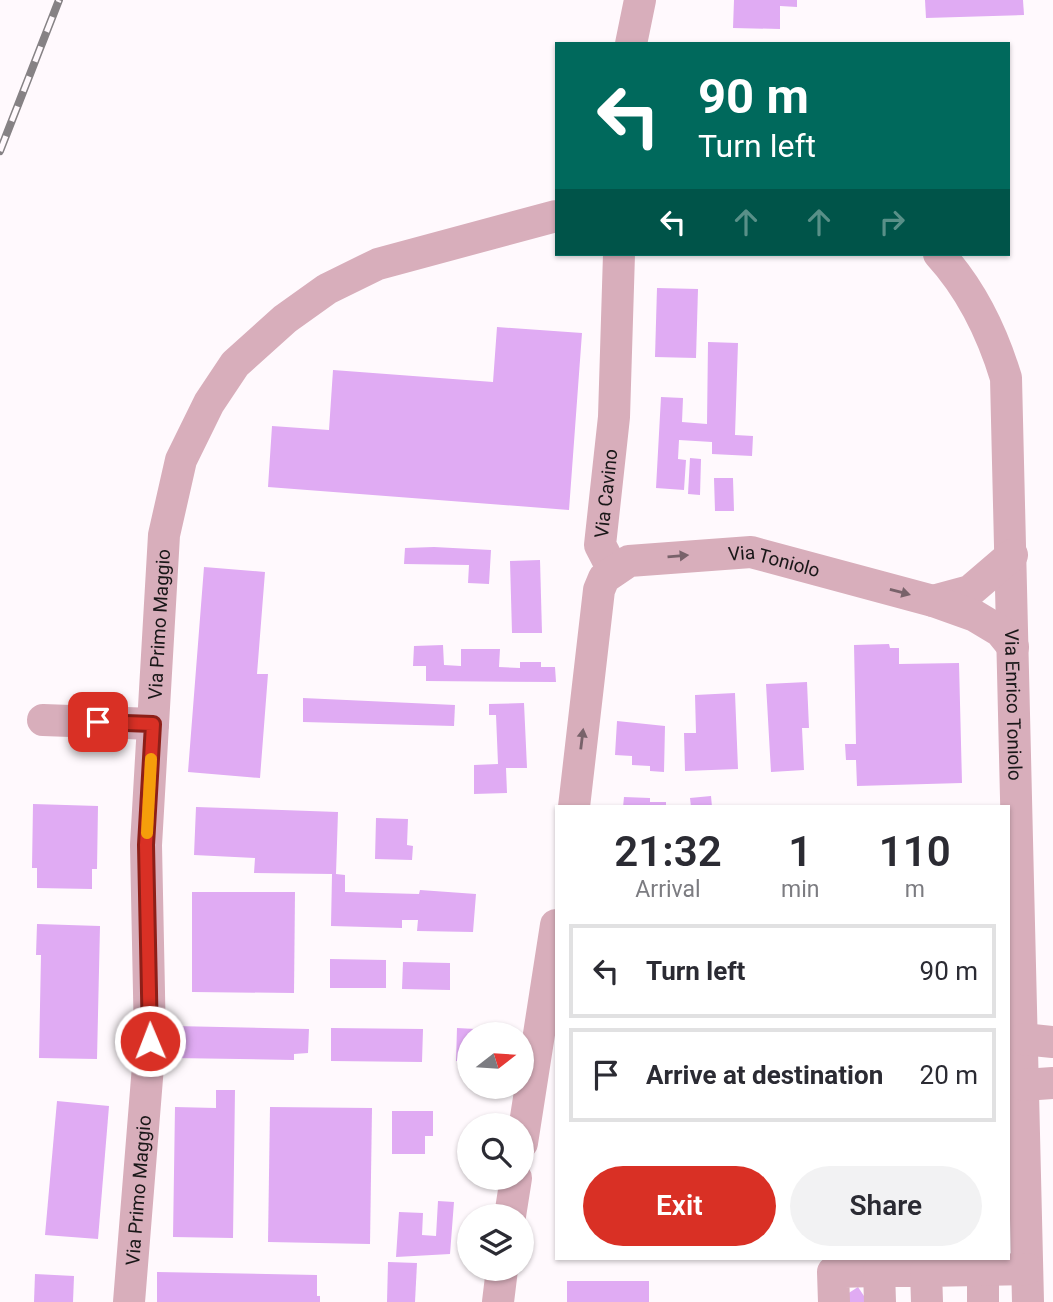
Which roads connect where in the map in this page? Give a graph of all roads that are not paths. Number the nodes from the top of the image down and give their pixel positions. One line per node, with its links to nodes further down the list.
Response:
1 (640, 0): 2 (street)
2 (631, 42)
3 (555, 216): 11 (street, Via Primo Maggio)
4 (620, 256): 7 (street, Via Cavino)
5 (941, 256): 6 (street, Via Enrico Toniolo)
6 (1012, 555): 8 (street); 9 (street, Via Enrico Toniolo)
7 (613, 570): 8 (street, Via Toniolo, one-way to 8); 12 (street, one-way to 7)
8 (933, 601): 9 (street, Via Toniolo)
9 (1013, 647): 14 (street, Via Enrico Toniolo)
10 (43, 719): 11 (street)
11 (153, 724): 22 (street, Via Primo Maggio)
12 (574, 805)
13 (555, 931): 16 (street)
14 (1038, 1041): 15 (street, Via Enrico Toniolo)
15 (1039, 1084): 17 (street, Via Enrico Toniolo)
16 (527, 1113)
17 (1027, 1269): 18 (street); 26 (street, Via Enrico Toniolo)
18 (983, 1270): 21 (street); 25 (street)
19 (501, 1281): 23 (street)
20 (879, 1287): 21 (street); 24 (street)
21 (927, 1287)
22 (130, 1302)
23 (498, 1302)
24 (834, 1302)
25 (984, 1302)
26 (1028, 1302)

